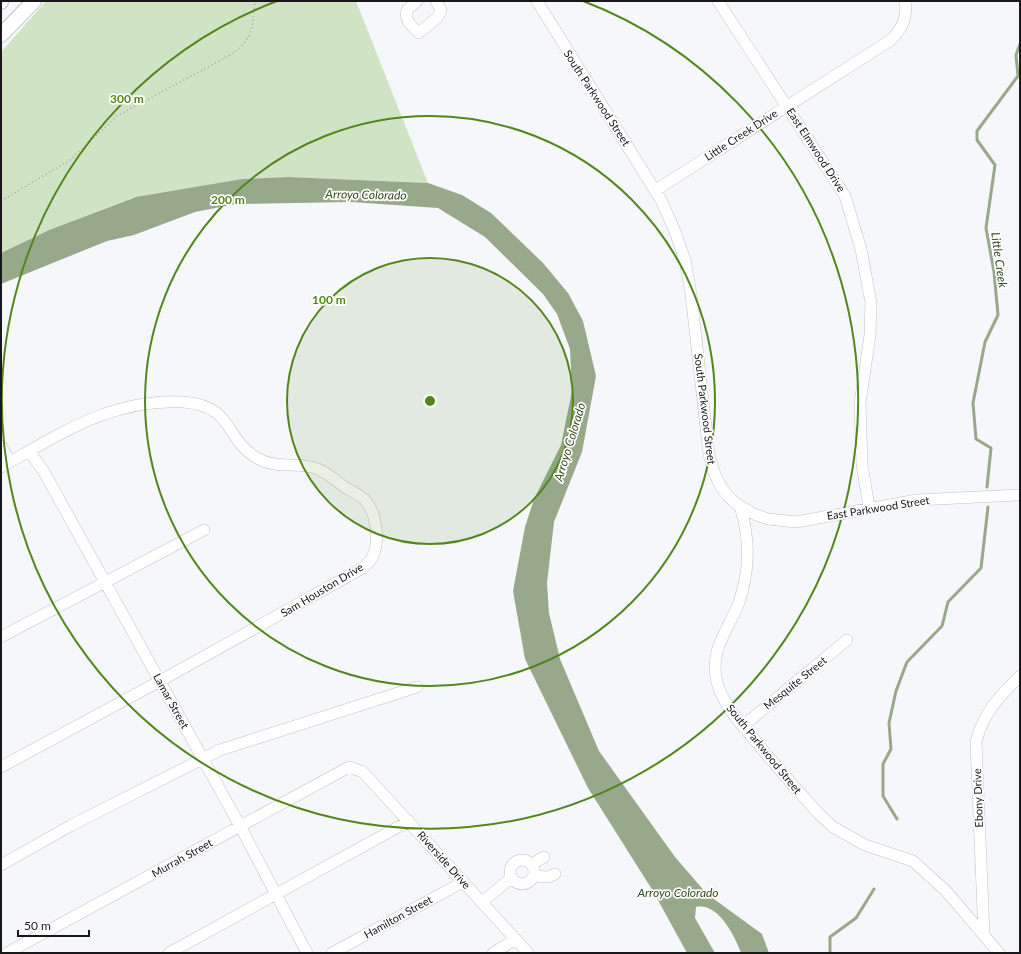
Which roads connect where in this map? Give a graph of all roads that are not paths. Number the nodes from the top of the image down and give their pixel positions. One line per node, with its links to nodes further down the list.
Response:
1 (34, 1): 7 (main road)
2 (417, 1): 3 (street)
3 (436, 1)
4 (536, 1): 9 (street, South Parkwood Street)
5 (718, 1): 8 (street, East Elmwood Drive)
6 (905, 1): 8 (street, Little Creek Drive)
7 (1, 35)
8 (787, 106): 9 (street, Little Creek Drive); 15 (street, East Elmwood Drive)
9 (656, 190): 14 (street, South Parkwood Street)
10 (1, 446): 12 (street)
11 (29, 451): 12 (street, Sam Houston Drive); 17 (street, Lamar Street); 21 (street, Sam Houston Drive)
12 (5, 465)
13 (1020, 495): 15 (street, East Parkwood Street)
14 (740, 506): 15 (street, East Parkwood Street); 23 (street, South Parkwood Street)
15 (869, 507)
16 (204, 530): 17 (street)
17 (105, 582): 18 (street); 21 (street, Lamar Street)
18 (1, 638)
19 (847, 640): 23 (street, Mesquite Street)
20 (1020, 676): 38 (street, Ebony Drive)
21 (160, 681): 24 (street, Lamar Street); 25 (street, Sam Houston Drive)
22 (417, 687): 24 (street)
23 (743, 726): 38 (street, South Parkwood Street)
24 (202, 758): 28 (street, Lamar Street); 31 (street)
25 (1, 767)
26 (359, 769): 27 (street, Riverside Drive); 28 (street, Murrah Street)
27 (409, 821): 35 (street, Riverside Drive); 36 (street)
28 (240, 826): 36 (street, Lamar Street); 40 (street, Murrah Street)
29 (544, 857): 30 (street)
30 (532, 864): 33 (street); 34 (street)
31 (1, 865)
32 (555, 874): 33 (street)
33 (534, 876): 34 (street)
34 (511, 878): 37 (street)
35 (463, 882): 37 (street, Riverside Drive); 43 (street, Hamilton Street)
36 (276, 894): 41 (street); 42 (street, Lamar Street)
37 (482, 902): 39 (street, Riverside Drive)
38 (984, 935): 46 (street, South Parkwood Street)
39 (516, 939): 44 (street); 45 (street, Riverside Drive)
40 (7, 953)
41 (169, 953)
42 (307, 953)
43 (332, 953)
44 (493, 953)
45 (528, 953)
46 (999, 953)

